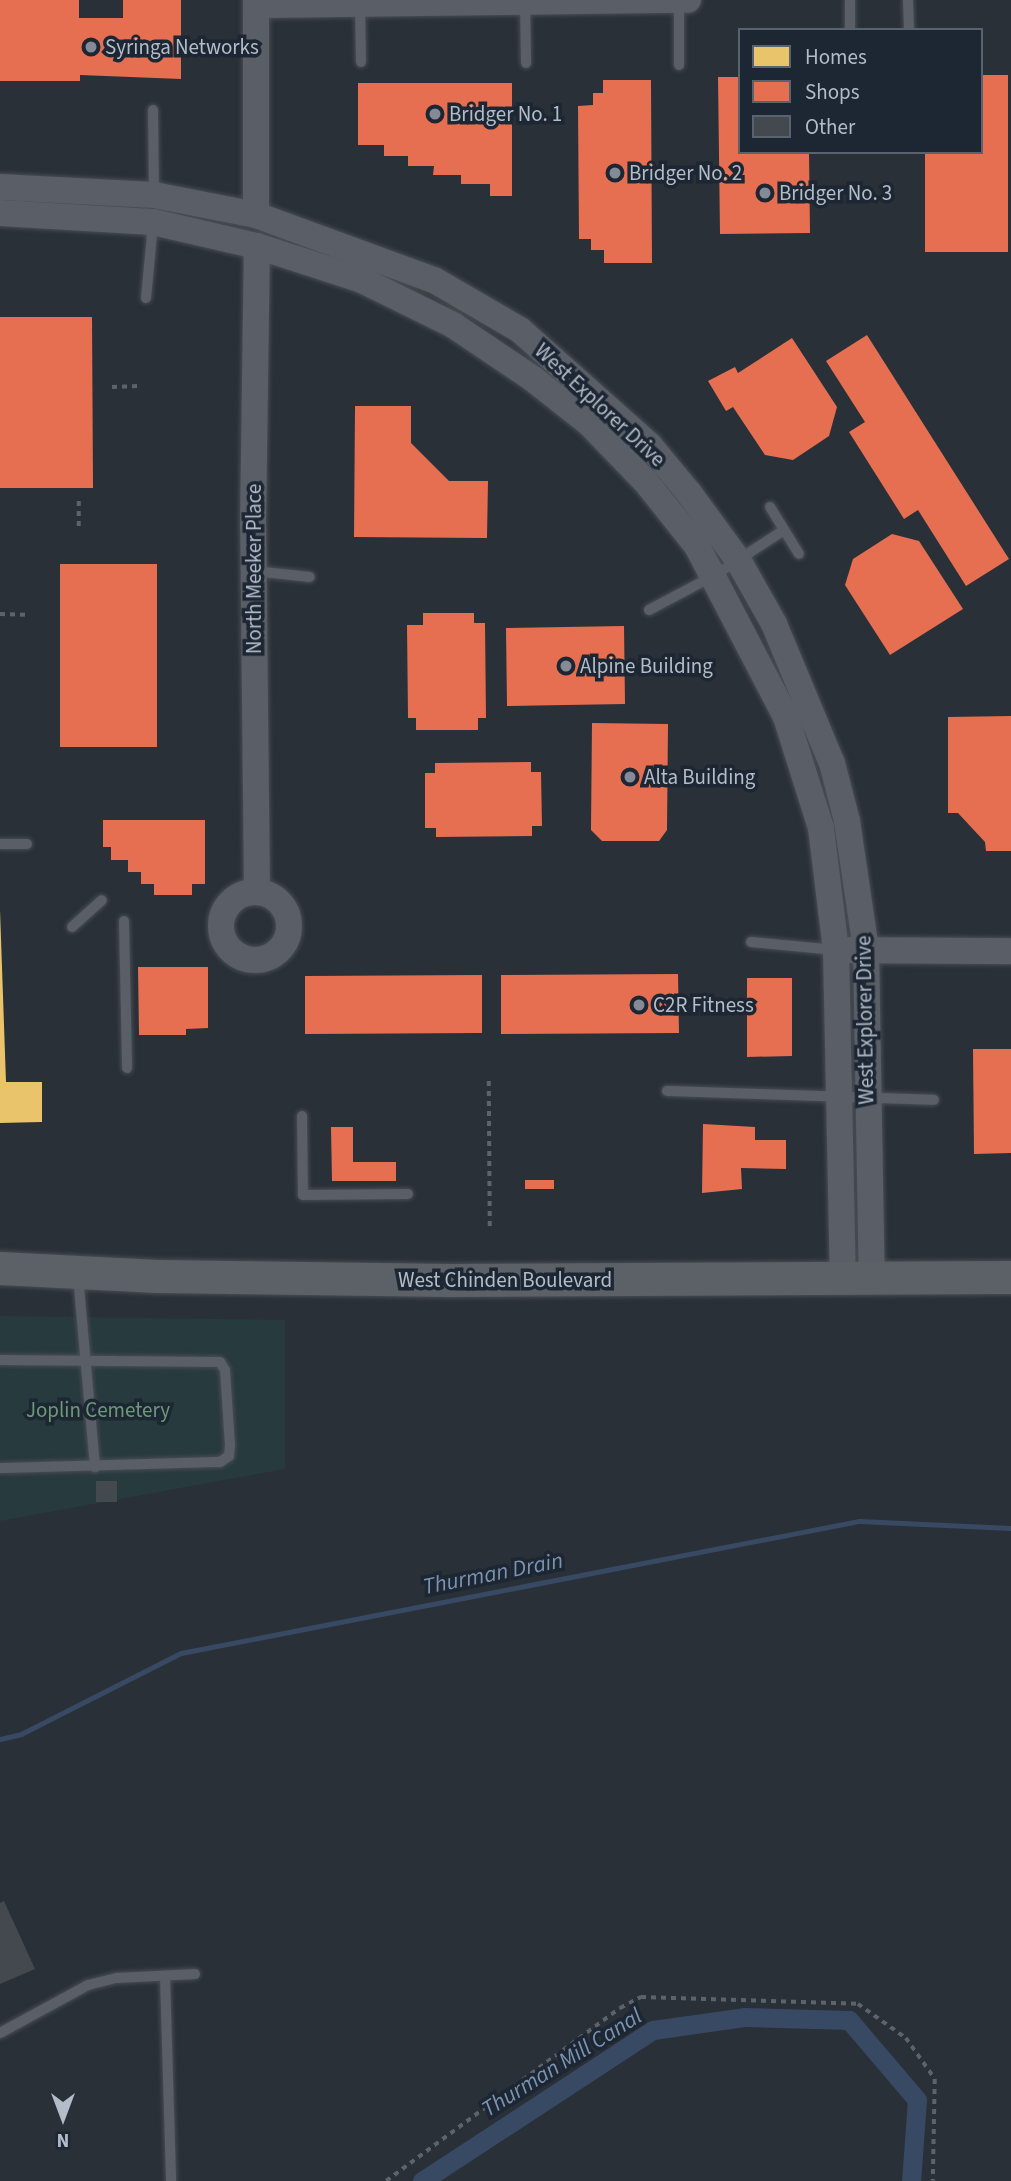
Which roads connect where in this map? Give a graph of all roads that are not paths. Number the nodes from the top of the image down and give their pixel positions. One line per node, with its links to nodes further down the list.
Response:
1 (670, 0): 2 (street); 7 (street)
2 (679, 0): 3 (street); 15 (lane)
3 (688, 0)
4 (850, 0): 11 (lane)
5 (908, 0): 12 (lane)
6 (432, 1): 8 (street); 10 (street)
7 (594, 1): 8 (street)
8 (525, 2): 14 (lane)
9 (256, 3): 10 (street); 20 (street)
10 (360, 4): 13 (lane)
11 (850, 28)
12 (909, 28)
13 (361, 62)
14 (526, 63)
15 (679, 65)
16 (153, 110): 18 (lane)
17 (0, 187): 18 (street, West Explorer Drive)
18 (154, 195): 20 (street, West Explorer Drive); 21 (lane)
19 (0, 213): 21 (street, West Explorer Drive)
20 (256, 215): 27 (street, West Explorer Drive)
21 (153, 222): 22 (street, West Explorer Drive); 23 (lane)
22 (257, 246): 28 (street, North Meeker Place); 29 (street, West Explorer Drive)
23 (146, 298)
24 (770, 507): 25 (lane)
25 (784, 530): 26 (lane); 27 (lane)
26 (799, 554)
27 (738, 561): 29 (lane); 39 (street, West Explorer Drive)
28 (253, 571): 30 (lane); 34 (street, North Meeker Place)
29 (716, 575): 31 (lane); 40 (street, West Explorer Drive)
30 (310, 577)
31 (649, 610)
32 (0, 844): 33 (lane)
33 (27, 844)
34 (257, 892)
35 (102, 900): 37 (lane)
36 (124, 921): 42 (lane)
37 (72, 927)
38 (751, 942): 40 (lane)
39 (866, 949): 40 (street); 41 (street); 45 (street, West Explorer Drive)
40 (836, 950): 44 (street, West Explorer Drive)
41 (1011, 951)
42 (127, 1068)
43 (667, 1091): 44 (lane)
44 (838, 1098): 45 (lane); 52 (street, West Explorer Drive)
45 (867, 1099): 46 (lane); 52 (street, West Explorer Drive)
46 (934, 1100)
47 (302, 1116): 48 (lane)
48 (408, 1194)
49 (0, 1268): 50 (main road, West Chinden Boulevard)
50 (78, 1273): 52 (main road, West Chinden Boulevard); 54 (lane)
51 (1011, 1277): 52 (main road, West Chinden Boulevard)
52 (858, 1278)
53 (0, 1360): 54 (lane)
54 (86, 1363): 55 (lane); 55 (lane)
55 (95, 1467): 56 (lane)
56 (0, 1468)
57 (195, 1974): 58 (lane)
58 (165, 1976): 59 (lane); 60 (lane)
59 (0, 2033)
60 (171, 2181)

